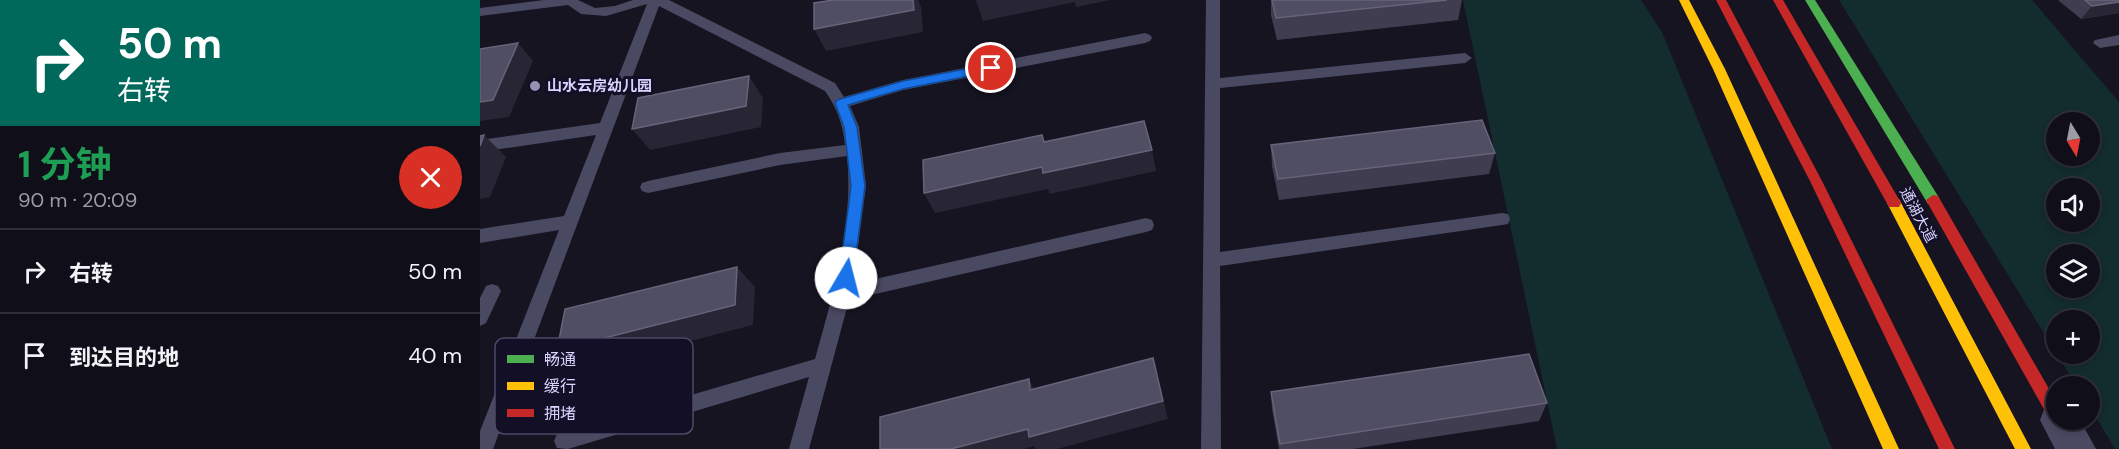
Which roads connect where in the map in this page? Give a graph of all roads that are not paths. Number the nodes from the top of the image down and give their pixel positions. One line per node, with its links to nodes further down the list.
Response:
1 (644, 0): 8 (lane)
2 (656, 0): 15 (lane); 16 (lane)
3 (1213, 0): 14 (lane)
4 (1684, 0): 39 (main road)
5 (1721, 0): 40 (main road)
6 (1778, 0): 41 (main road, 通湖大道)
7 (1810, 0): 30 (main road)
8 (570, 1): 9 (lane)
9 (480, 12)
10 (1145, 38): 15 (lane)
11 (2119, 40): 12 (lane)
12 (2100, 43)
13 (1465, 58): 14 (lane)
14 (1213, 84): 24 (lane)
15 (841, 103): 18 (lane)
16 (606, 128): 17 (lane); 21 (lane)
17 (480, 146)
18 (854, 150): 19 (lane); 26 (lane)
19 (648, 187)
20 (1502, 219): 24 (lane)
21 (569, 222): 23 (lane); 28 (lane)
22 (1146, 225): 26 (lane)
23 (480, 236)
24 (1212, 260): 38 (lane)
25 (492, 291): 27 (lane)
26 (841, 294): 29 (lane)
27 (480, 318)
28 (525, 338)
29 (822, 365): 31 (lane); 37 (lane)
30 (2046, 397)
31 (693, 403)
32 (495, 417): 36 (lane)
33 (2065, 430): 42 (street)
34 (588, 434): 35 (lane)
35 (564, 441)
36 (483, 449)
37 (800, 449)
38 (1211, 449)
39 (1891, 449)
40 (1947, 449)
41 (2023, 449)
42 (2076, 449)

